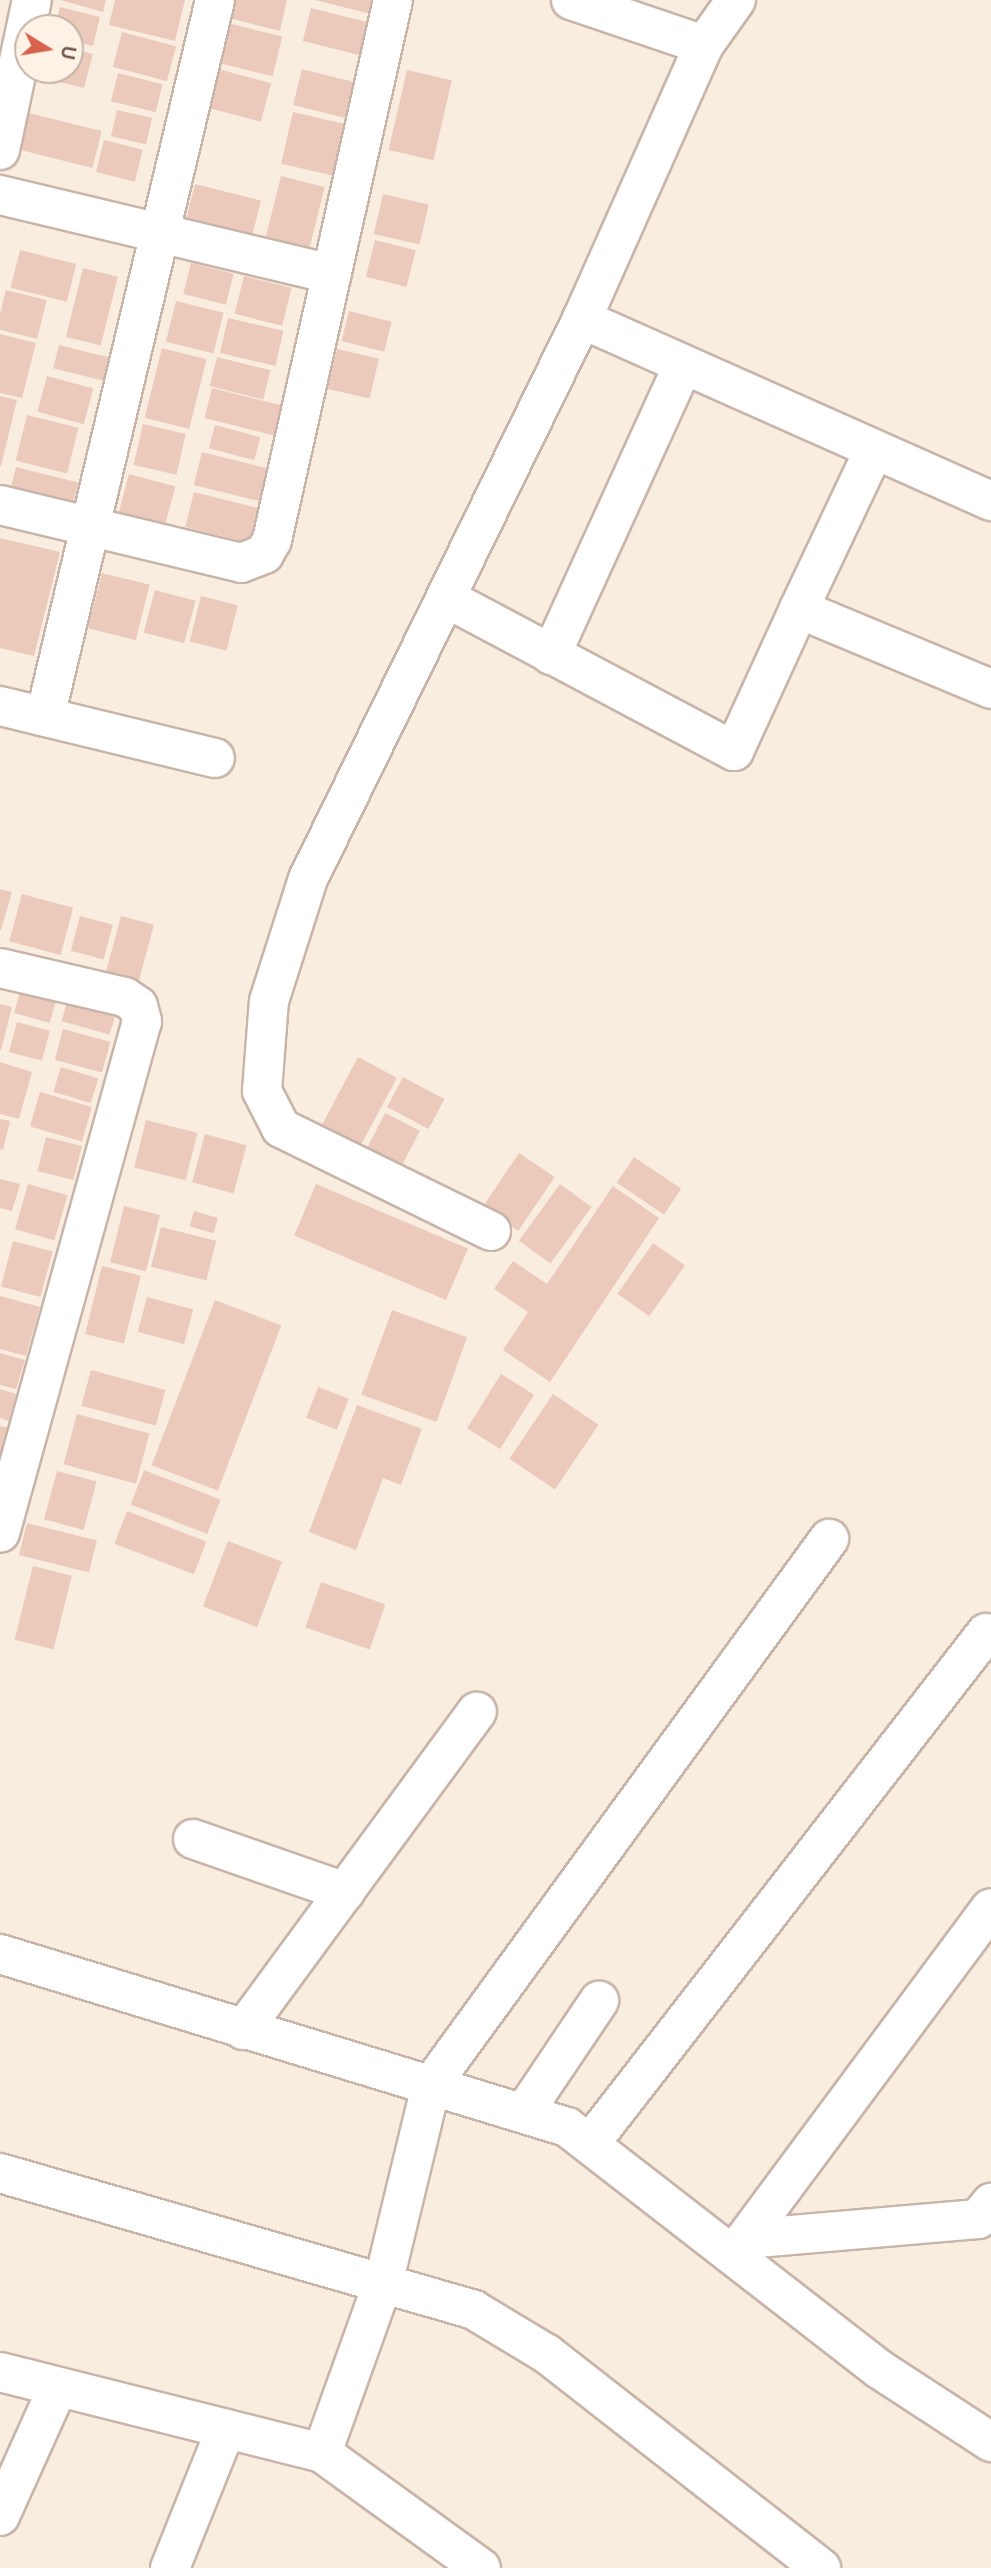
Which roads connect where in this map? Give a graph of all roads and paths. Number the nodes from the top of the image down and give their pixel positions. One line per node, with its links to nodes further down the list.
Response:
1 (32, 0): 7 (street)
2 (215, 0): 9 (street)
3 (393, 0): 10 (street)
4 (571, 0): 6 (street)
5 (736, 0): 6 (street)
6 (704, 45): 11 (street)
7 (0, 150)
8 (0, 195): 9 (street)
9 (156, 234): 10 (street); 16 (street)
10 (332, 274): 16 (street)
11 (582, 319): 12 (street); 17 (street)
12 (682, 368): 13 (street); 19 (street)
13 (874, 450): 14 (street); 18 (street)
14 (991, 501)
15 (0, 505): 16 (street)
16 (90, 527): 22 (street)
17 (447, 599): 19 (street); 25 (street)
18 (799, 609): 19 (street); 20 (street)
19 (551, 655)
20 (991, 690)
21 (0, 706): 22 (street)
22 (45, 717): 23 (street)
23 (215, 758)
24 (0, 968): 26 (street)
25 (491, 1231)
26 (7, 1474): 27 (street)
27 (0, 1533)
28 (830, 1539): 37 (street)
29 (986, 1633): 39 (street)
30 (477, 1712): 32 (street)
31 (193, 1839): 32 (street)
32 (345, 1892): 36 (street)
33 (991, 1908): 42 (street)
34 (0, 1954): 36 (street)
35 (599, 2001): 38 (street)
36 (243, 2030): 37 (street)
37 (431, 2085): 38 (street); 43 (street)
38 (525, 2111): 39 (street)
39 (592, 2141): 42 (street)
40 (0, 2173): 43 (street)
41 (991, 2203): 42 (street)
42 (739, 2247): 47 (street)
43 (384, 2280): 48 (street); 52 (street)
44 (0, 2372): 45 (street)
45 (58, 2387): 46 (street); 49 (street)
46 (226, 2429): 48 (street); 51 (street)
47 (991, 2442)
48 (322, 2453): 50 (street)
49 (0, 2516)
50 (472, 2566)
51 (170, 2568)
52 (821, 2568)

